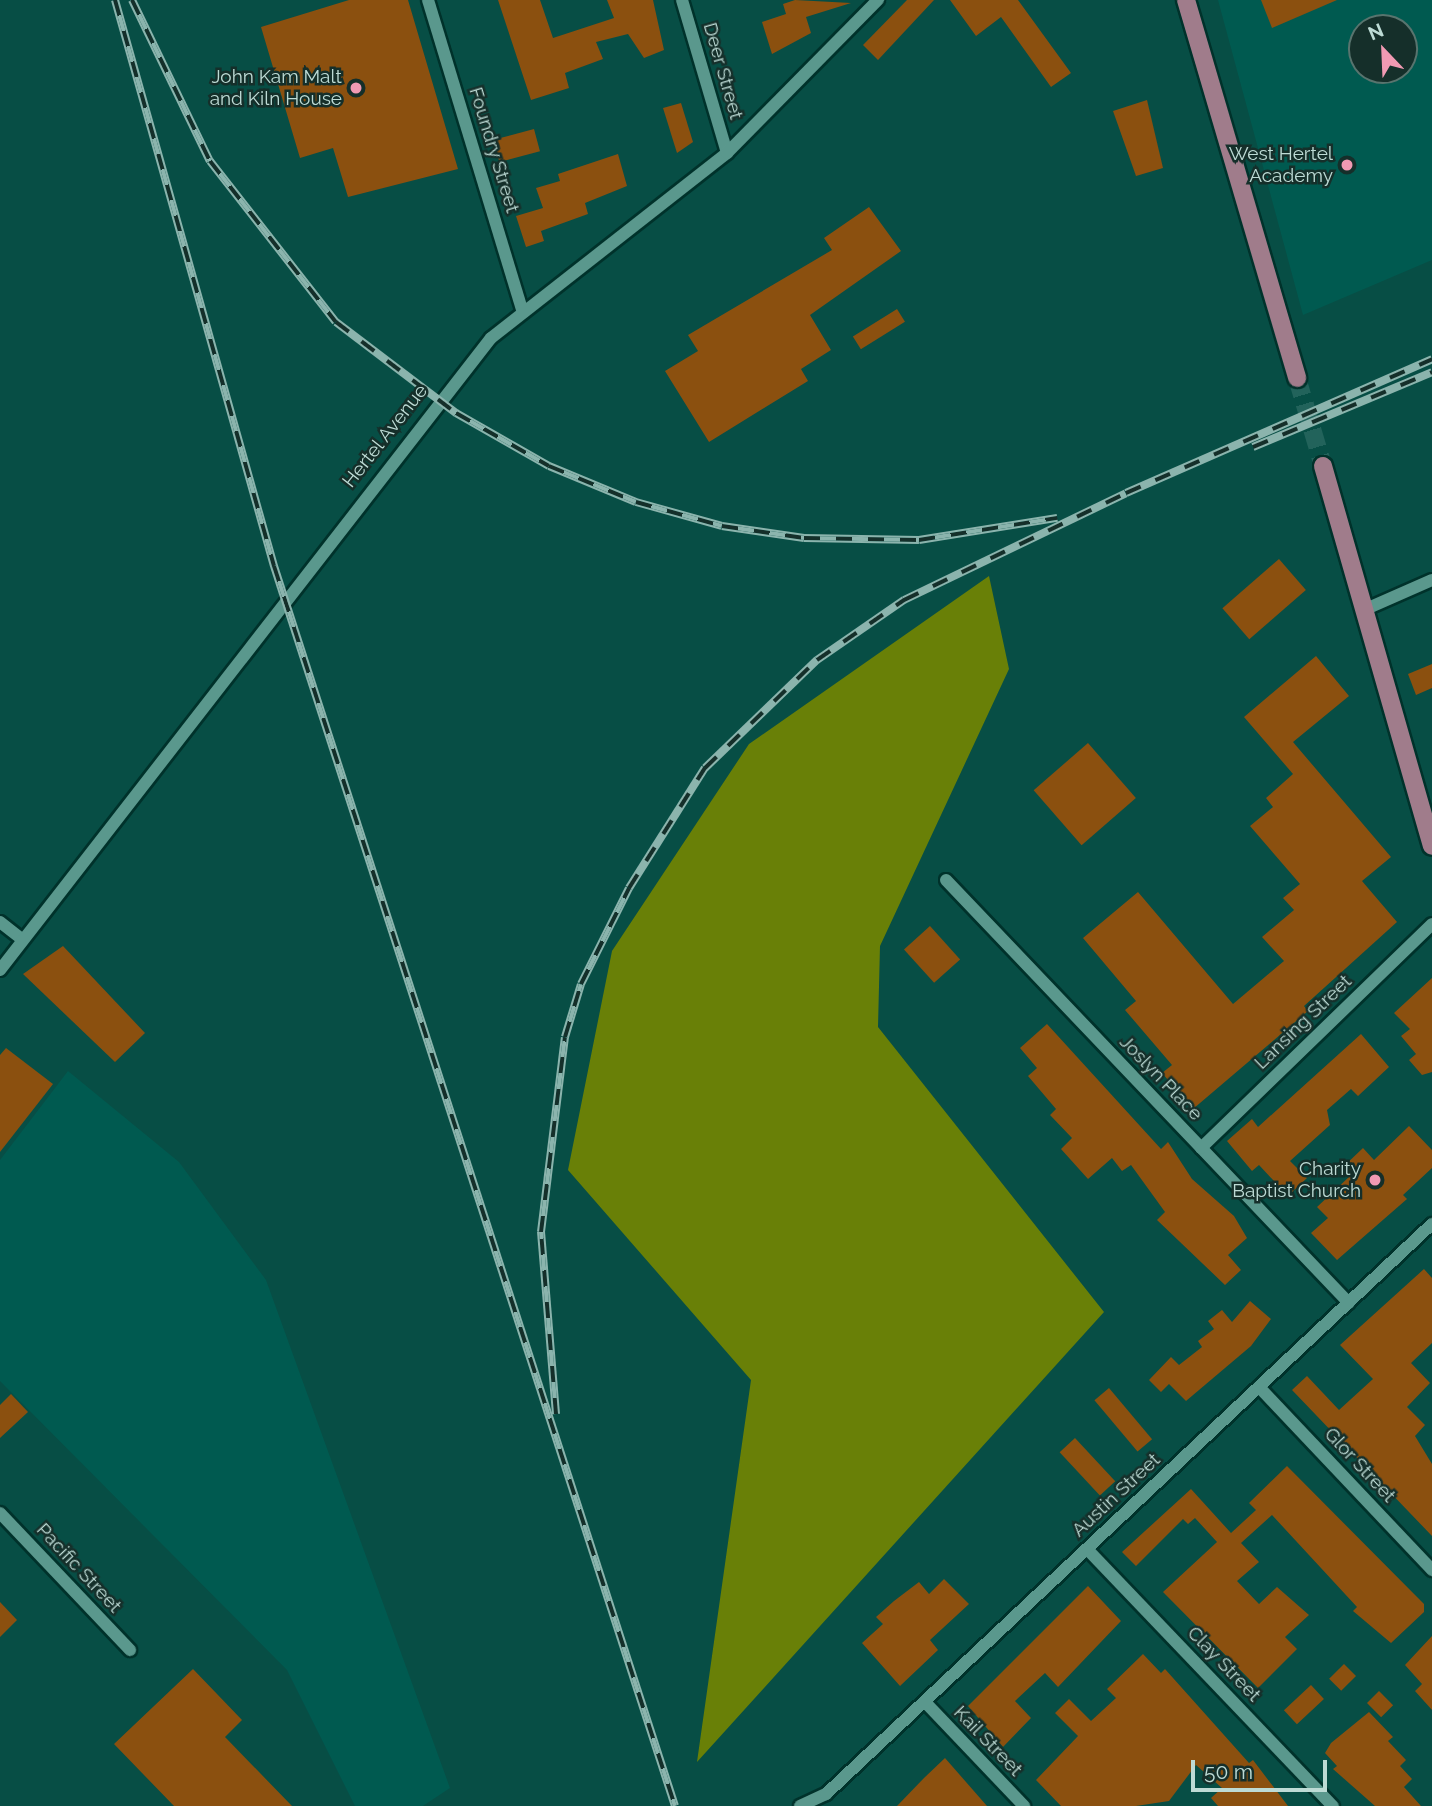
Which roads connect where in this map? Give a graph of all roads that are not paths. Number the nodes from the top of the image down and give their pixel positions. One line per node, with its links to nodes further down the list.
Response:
1 (428, 0): 6 (street, Foundry Street)
2 (682, 0): 5 (street, Deer Street)
3 (878, 0): 5 (street, Hertel Avenue)
4 (1186, 0): 7 (main road)
5 (727, 153): 6 (street, Hertel Avenue)
6 (523, 312): 15 (street, Hertel Avenue)
7 (1297, 377)
8 (1323, 466): 10 (main road)
9 (1432, 580): 10 (street)
10 (1366, 609): 11 (main road)
11 (1432, 846)
12 (946, 880): 17 (street, Joslyn Place)
13 (0, 922): 15 (street)
14 (1432, 924): 17 (street, Lansing Street)
15 (23, 940): 16 (street, Hertel Avenue)
16 (0, 970)
17 (1201, 1148): 19 (street, Joslyn Place)
18 (1432, 1224): 19 (street, Austin Street)
19 (1349, 1303): 20 (street, Austin Street)
20 (1259, 1387): 22 (street, Austin Street); 23 (street, Glor Street)
21 (0, 1513): 24 (street, Pacific Street)
22 (1087, 1549): 25 (street, Austin Street); 29 (street, Clay Street)
23 (1432, 1570)
24 (130, 1650)
25 (925, 1702): 26 (street, Austin Street); 28 (street, Kail Street)
26 (824, 1800): 27 (street, Austin Street)
27 (800, 1806)
28 (1024, 1806)
29 (1333, 1806)

